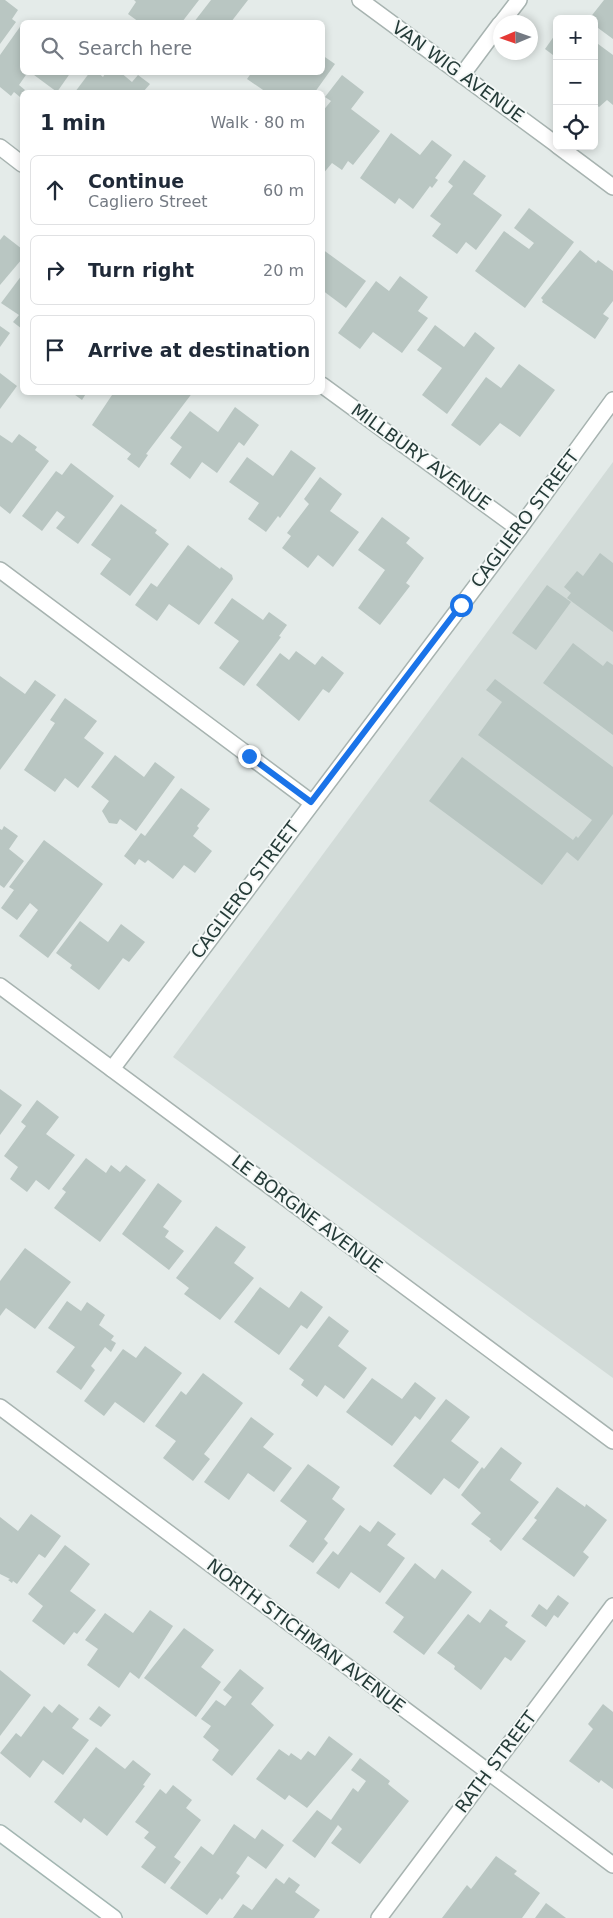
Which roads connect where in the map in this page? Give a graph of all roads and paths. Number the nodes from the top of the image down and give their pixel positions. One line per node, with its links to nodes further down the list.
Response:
1 (360, 0): 5 (street, VAN WIG AVENUE)
2 (519, 0): 3 (street)
3 (507, 15)
4 (493, 33): 5 (street)
5 (462, 74): 6 (street, VAN WIG AVENUE)
6 (553, 142)
7 (0, 148): 9 (street)
8 (563, 150): 10 (street, VAN WIG AVENUE)
9 (20, 163)
10 (613, 187)
11 (325, 386): 13 (street, MILLBURY AVENUE)
12 (613, 400): 13 (street, CAGLIERO STREET)
13 (519, 529): 15 (street, CAGLIERO STREET)
14 (0, 570): 15 (street)
15 (311, 802): 17 (street, CAGLIERO STREET)
16 (0, 986): 17 (street, LE BORGNE AVENUE)
17 (112, 1069): 19 (street, LE BORGNE AVENUE)
18 (0, 1407): 21 (street, NORTH STICHMAN AVENUE)
19 (613, 1441)
20 (613, 1606): 21 (street, RATH STREET)
21 (488, 1772): 23 (street, NORTH STICHMAN AVENUE); 25 (street, RATH STREET)
22 (0, 1833): 24 (street)
23 (613, 1865)
24 (114, 1918)
25 (379, 1918)

